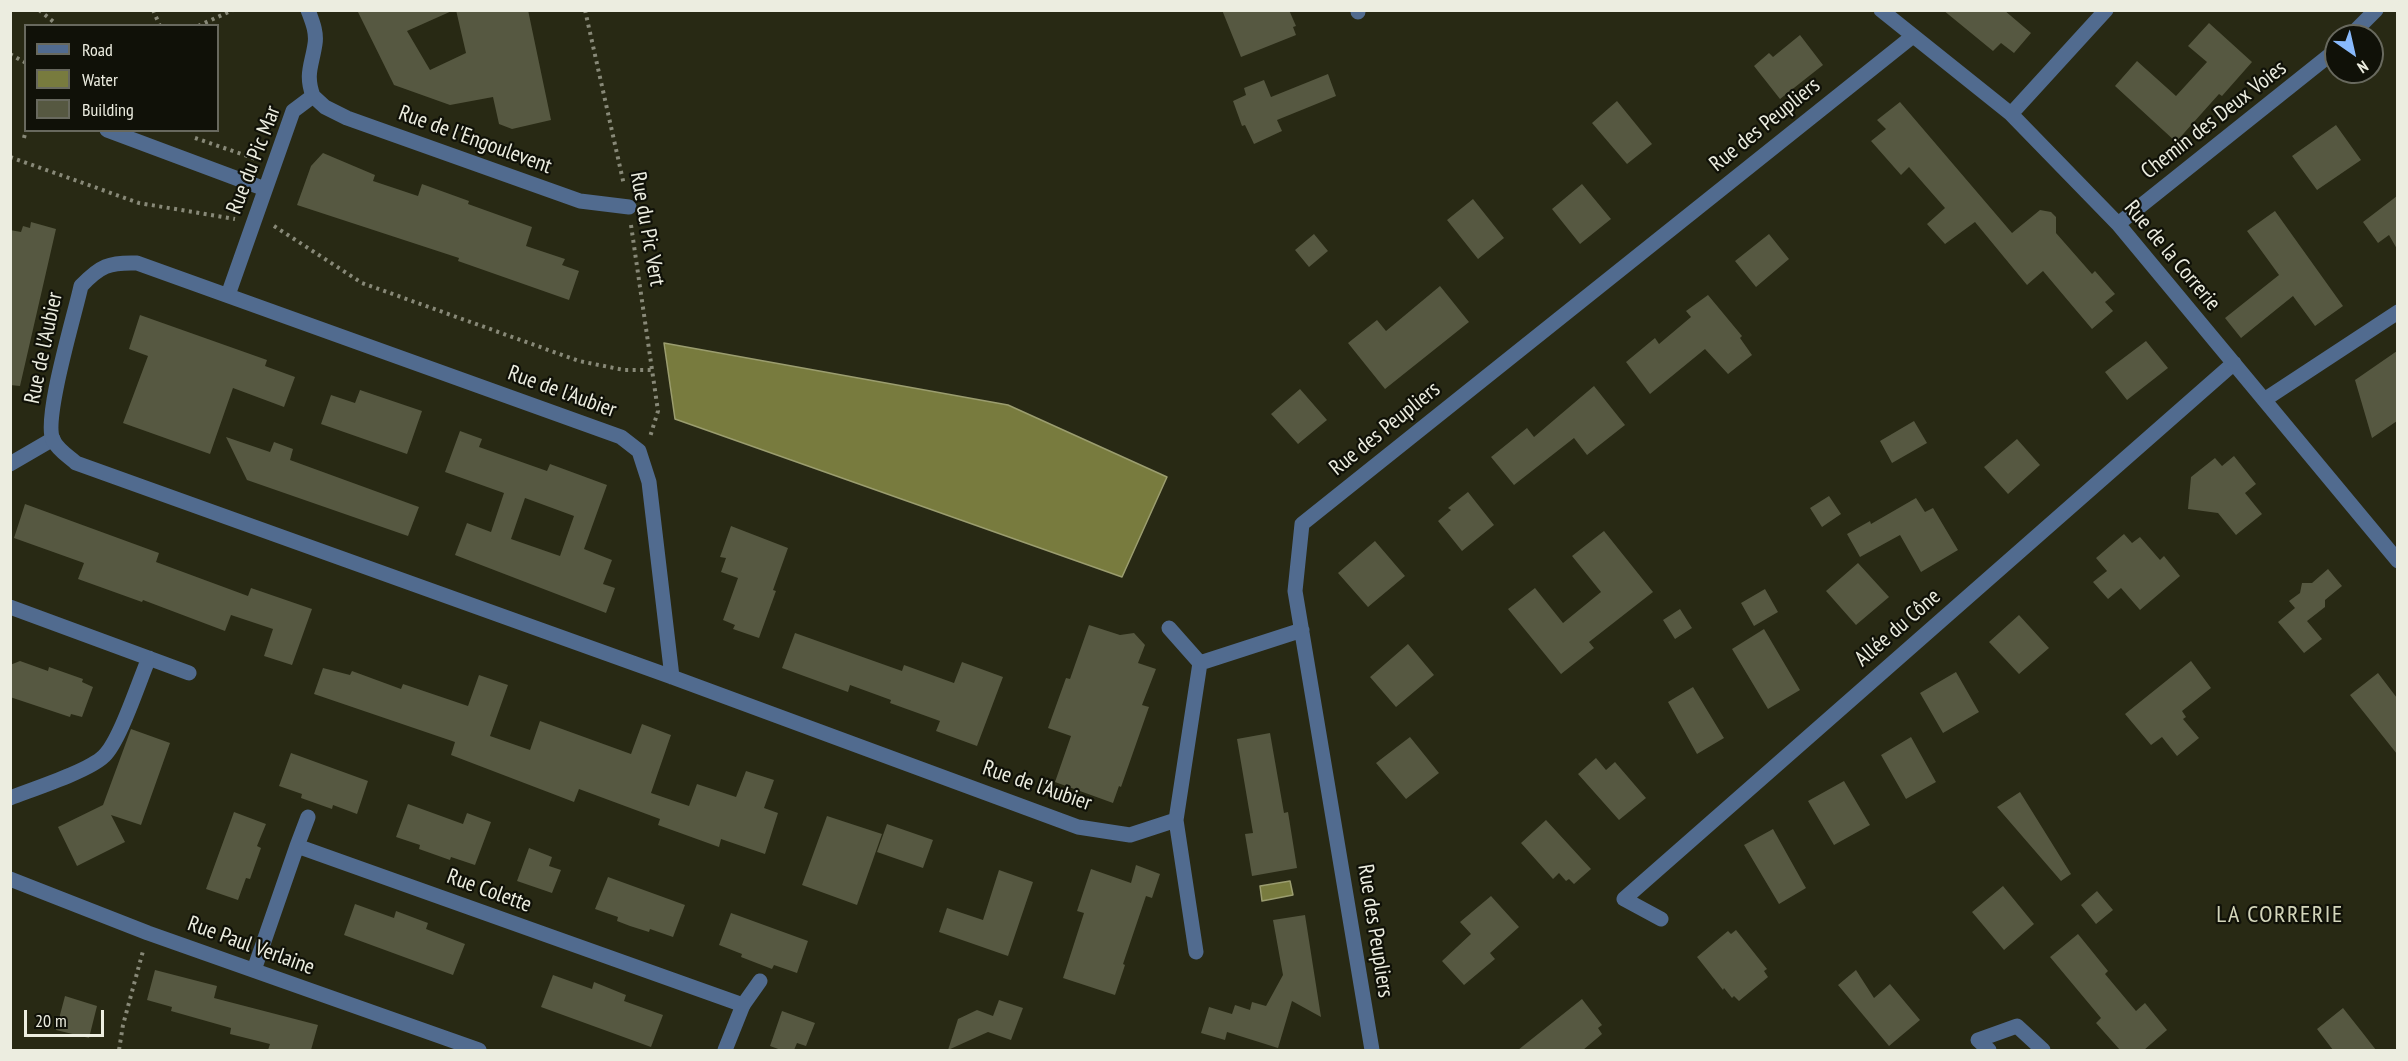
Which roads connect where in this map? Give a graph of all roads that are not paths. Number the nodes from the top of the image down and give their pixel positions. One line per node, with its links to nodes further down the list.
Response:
1 (308, 10): 8 (street, Rue du Pic Mar)
2 (1881, 10): 6 (street, Rue de la Correrie)
3 (2106, 10): 9 (street)
4 (2376, 10): 5 (street)
5 (2362, 24)
6 (1913, 36): 9 (street, Rue de la Correrie); 23 (street, Rue des Peupliers)
7 (2324, 60): 13 (street, Chemin des Deux Voies)
8 (313, 96): 11 (street, Rue du Pic Mar); 12 (street, Rue de l'Engoulevent)
9 (2010, 114): 13 (street, Rue de la Correrie)
10 (112, 132): 11 (street)
11 (265, 189): 14 (street, Rue du Pic Mar)
12 (628, 207)
13 (2118, 224): 16 (street, Rue de la Correrie)
14 (228, 295): 18 (street, Rue de l'Aubier); 27 (street, Rue de l'Aubier)
15 (2397, 312): 17 (street)
16 (2234, 363): 17 (street, Rue de la Correrie); 33 (street, Allée du Cône)
17 (2264, 400): 20 (street, Rue de la Correrie)
18 (53, 439): 19 (street); 27 (street, Rue de l'Aubier)
19 (10, 464)
20 (2397, 561)
21 (10, 607): 24 (street)
22 (1169, 628): 25 (street)
23 (1302, 630): 25 (street); 40 (street, Rue des Peupliers)
24 (149, 658): 26 (street); 28 (street)
25 (1200, 663): 30 (street)
26 (189, 674)
27 (672, 677): 30 (street, Rue de l'Aubier)
28 (10, 798)
29 (308, 817): 31 (street)
30 (1176, 820): 34 (street)
31 (297, 846): 35 (street); 37 (street, Rue Colette)
32 (10, 879): 35 (street, Rue Paul Verlaine)
33 (1661, 919)
34 (1196, 952)
35 (254, 970): 38 (street, Rue Paul Verlaine)
36 (760, 981): 37 (street)
37 (743, 1005): 39 (street)
38 (479, 1050)
39 (724, 1050)
40 (1372, 1050)
41 (1989, 1050): 42 (street)
42 (2043, 1050)

